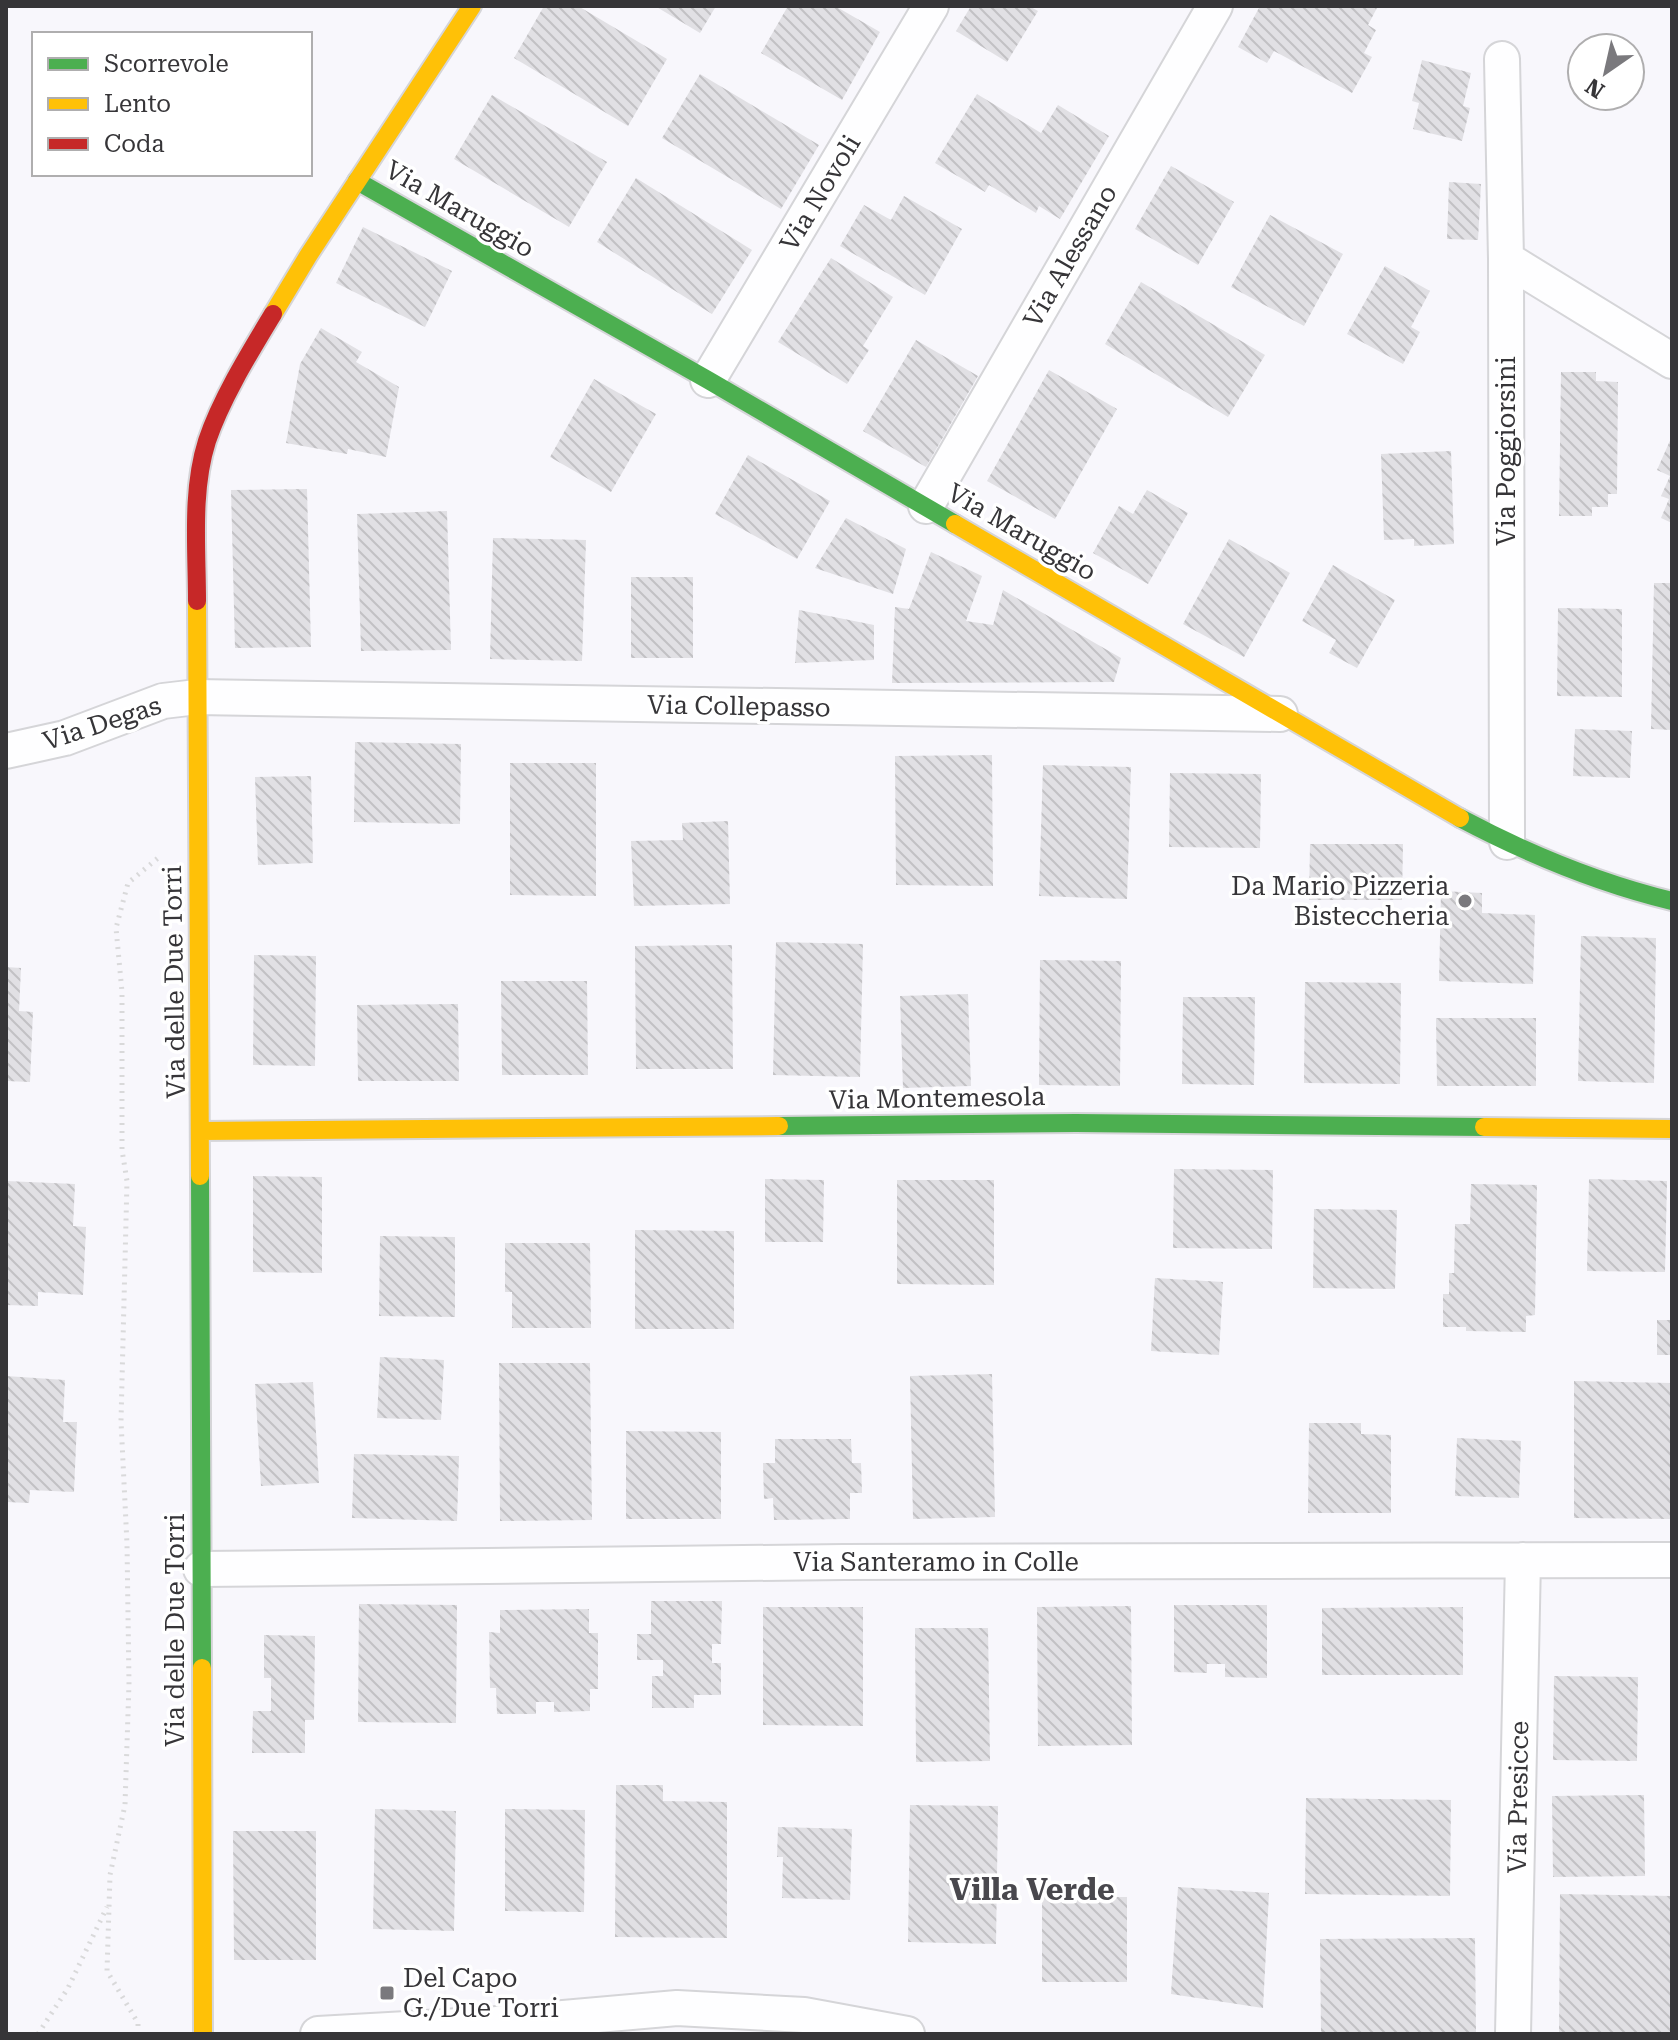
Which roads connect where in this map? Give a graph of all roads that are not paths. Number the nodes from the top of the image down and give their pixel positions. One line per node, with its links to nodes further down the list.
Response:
1 (472, 6): 5 (street, Via delle Due Torri)
2 (931, 6): 8 (street, Via Novoli)
3 (1215, 6): 9 (street, Via Alessano)
4 (1502, 59): 6 (street, Via Poggiorsini)
5 (357, 181): 8 (street, Via Maruggio); 10 (street, Via delle Due Torri)
6 (1506, 259): 7 (street); 13 (street, Via Poggiorsini)
7 (1672, 361)
8 (708, 380): 9 (street, Via Maruggio)
9 (926, 506): 11 (street, Via Maruggio)
10 (197, 697): 11 (street, Via Collepasso); 12 (street, Via Degas); 16 (street, Via delle Due Torri)
11 (1281, 714): 13 (street, Via Maruggio)
12 (6, 751)
13 (1507, 842): 14 (street, Via Maruggio)
14 (1672, 901)
15 (1672, 1129): 16 (street, Via Montemesola)
16 (201, 1131): 19 (street, Via delle Due Torri)
17 (1523, 1560): 18 (street, Via Santeramo in Colle); 19 (street, Via Santeramo in Colle); 23 (street, Via Presicce)
18 (1672, 1560)
19 (201, 1569): 20 (street, Via delle Due Torri)
20 (203, 2034)
21 (318, 2034): 22 (street)
22 (907, 2034)
23 (1513, 2034)

